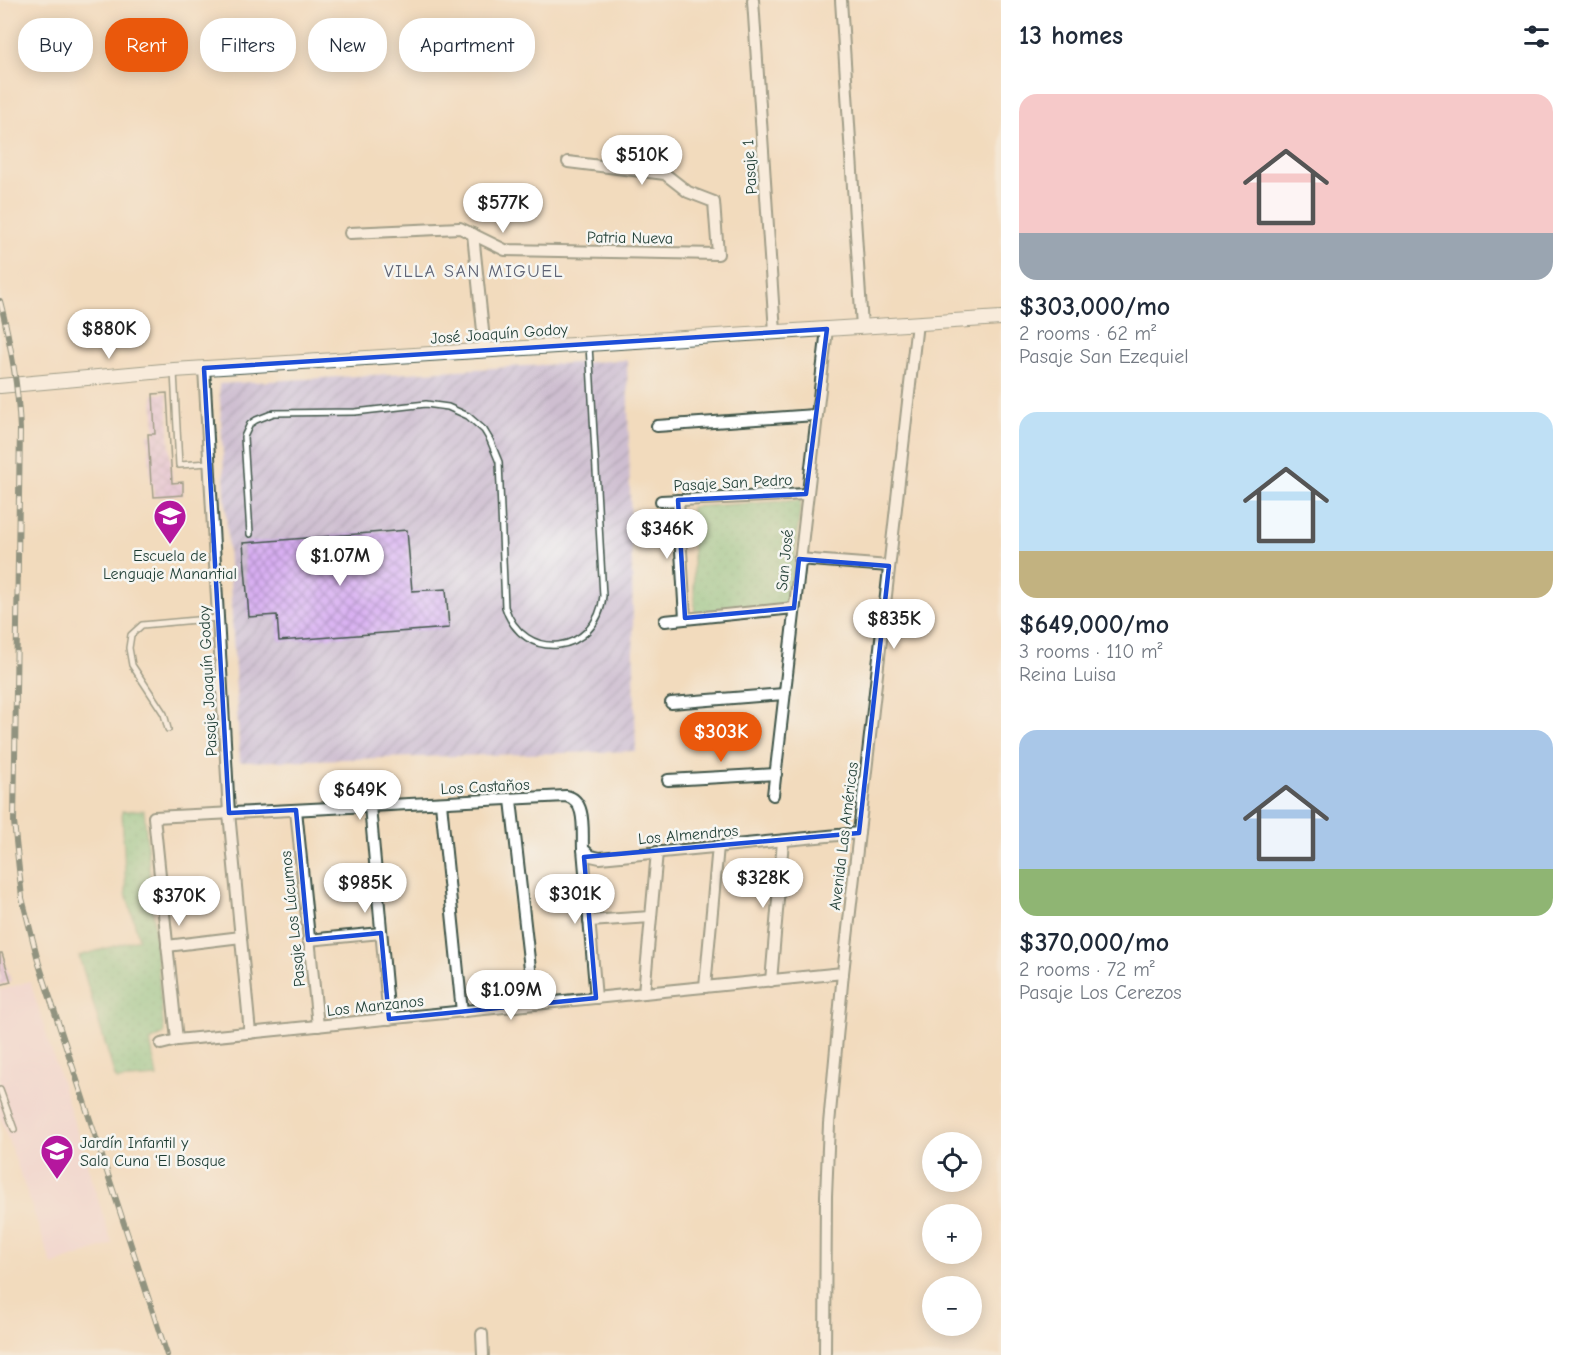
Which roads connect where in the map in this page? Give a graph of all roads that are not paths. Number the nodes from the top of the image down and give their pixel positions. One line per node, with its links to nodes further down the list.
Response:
1 (753, 0): 10 (street, Pasaje 1)
2 (841, 0): 8 (street)
3 (568, 162): 5 (street, Patria Nueva)
4 (350, 233): 5 (street, Patria Nueva)
5 (473, 234): 12 (street)
6 (1001, 318): 7 (street, José Joaquín Godoy)
7 (917, 323): 8 (street, José Joaquín Godoy); 24 (street, Avenida Las Américas)
8 (862, 327): 9 (street, José Joaquín Godoy)
9 (827, 328): 10 (street, José Joaquín Godoy); 16 (street, San José)
10 (776, 332): 11 (street, José Joaquín Godoy)
11 (589, 344): 12 (street, José Joaquín Godoy); 22 (lane)
12 (485, 350): 13 (street, José Joaquín Godoy)
13 (204, 368): 14 (street, José Joaquín Godoy); 18 (street, Pasaje Joaquín Godoy)
14 (174, 370): 15 (street, José Joaquín Godoy); 18 (lane)
15 (0, 386)
16 (815, 416): 17 (street); 19 (street, San José)
17 (657, 426)
18 (209, 463): 26 (street, Pasaje Joaquín Godoy)
19 (806, 494): 20 (street, Pasaje San Pedro); 23 (street, San José)
20 (678, 500): 21 (street, Pasaje San Pedro); 27 (street)
21 (661, 501)
22 (250, 534)
23 (799, 559): 24 (street); 25 (street, San José)
24 (890, 566): 40 (street, Avenida Las Américas)
25 (794, 608): 27 (street); 29 (street, San José)
26 (218, 618): 31 (lane); 39 (street, Pasaje Joaquín Godoy)
27 (684, 618): 28 (street)
28 (664, 621)
29 (784, 694): 30 (street); 32 (street, San José)
30 (671, 704)
31 (168, 729)
32 (776, 774): 33 (street); 34 (street, San José)
33 (668, 780)
34 (773, 795)
35 (511, 800): 36 (street, Los Castaños); 43 (street, Los Castaños); 56 (street)
36 (441, 803): 37 (street, Los Castaños); 57 (street)
37 (370, 806): 38 (street, Los Castaños); 47 (street)
38 (296, 810): 39 (street, Los Castaños); 49 (street, Pasaje Los Lúcumos)
39 (229, 813): 48 (street, Pasaje Joaquín Godoy); 50 (street, Los Castaños)
40 (859, 834): 41 (street, Los Almendros); 51 (street, Avenida Las Américas)
41 (783, 841): 42 (street, Los Almendros); 52 (street)
42 (718, 846): 44 (street, Los Almendros); 53 (street)
43 (583, 849): 44 (street, Los Almendros); 46 (street)
44 (657, 852): 45 (street)
45 (651, 916): 46 (street); 54 (street)
46 (589, 921): 55 (street)
47 (381, 933): 49 (street); 58 (street)
48 (241, 937): 50 (street); 60 (street, Pasaje Joaquín Godoy)
49 (308, 940): 59 (street, Pasaje Los Lúcumos)
50 (167, 946): 61 (street)
51 (843, 974): 52 (street, Los Manzanos); 67 (street, Avenida Las Américas)
52 (771, 981): 53 (street, Los Manzanos)
53 (705, 987): 54 (street, Los Manzanos)
54 (644, 993): 55 (street, Los Manzanos)
55 (596, 998): 56 (street, Los Manzanos)
56 (534, 1004): 57 (street, Los Manzanos)
57 (462, 1011): 58 (street, Los Manzanos)
58 (389, 1019): 59 (street, Los Manzanos)
59 (318, 1026): 60 (street, Los Manzanos)
60 (250, 1033): 61 (street, Los Manzanos)
61 (177, 1040): 62 (street, Los Manzanos)
62 (161, 1044)
63 (0, 1090): 64 (lane)
64 (14, 1129)
65 (482, 1334): 66 (street)
66 (483, 1355)
67 (825, 1355)

